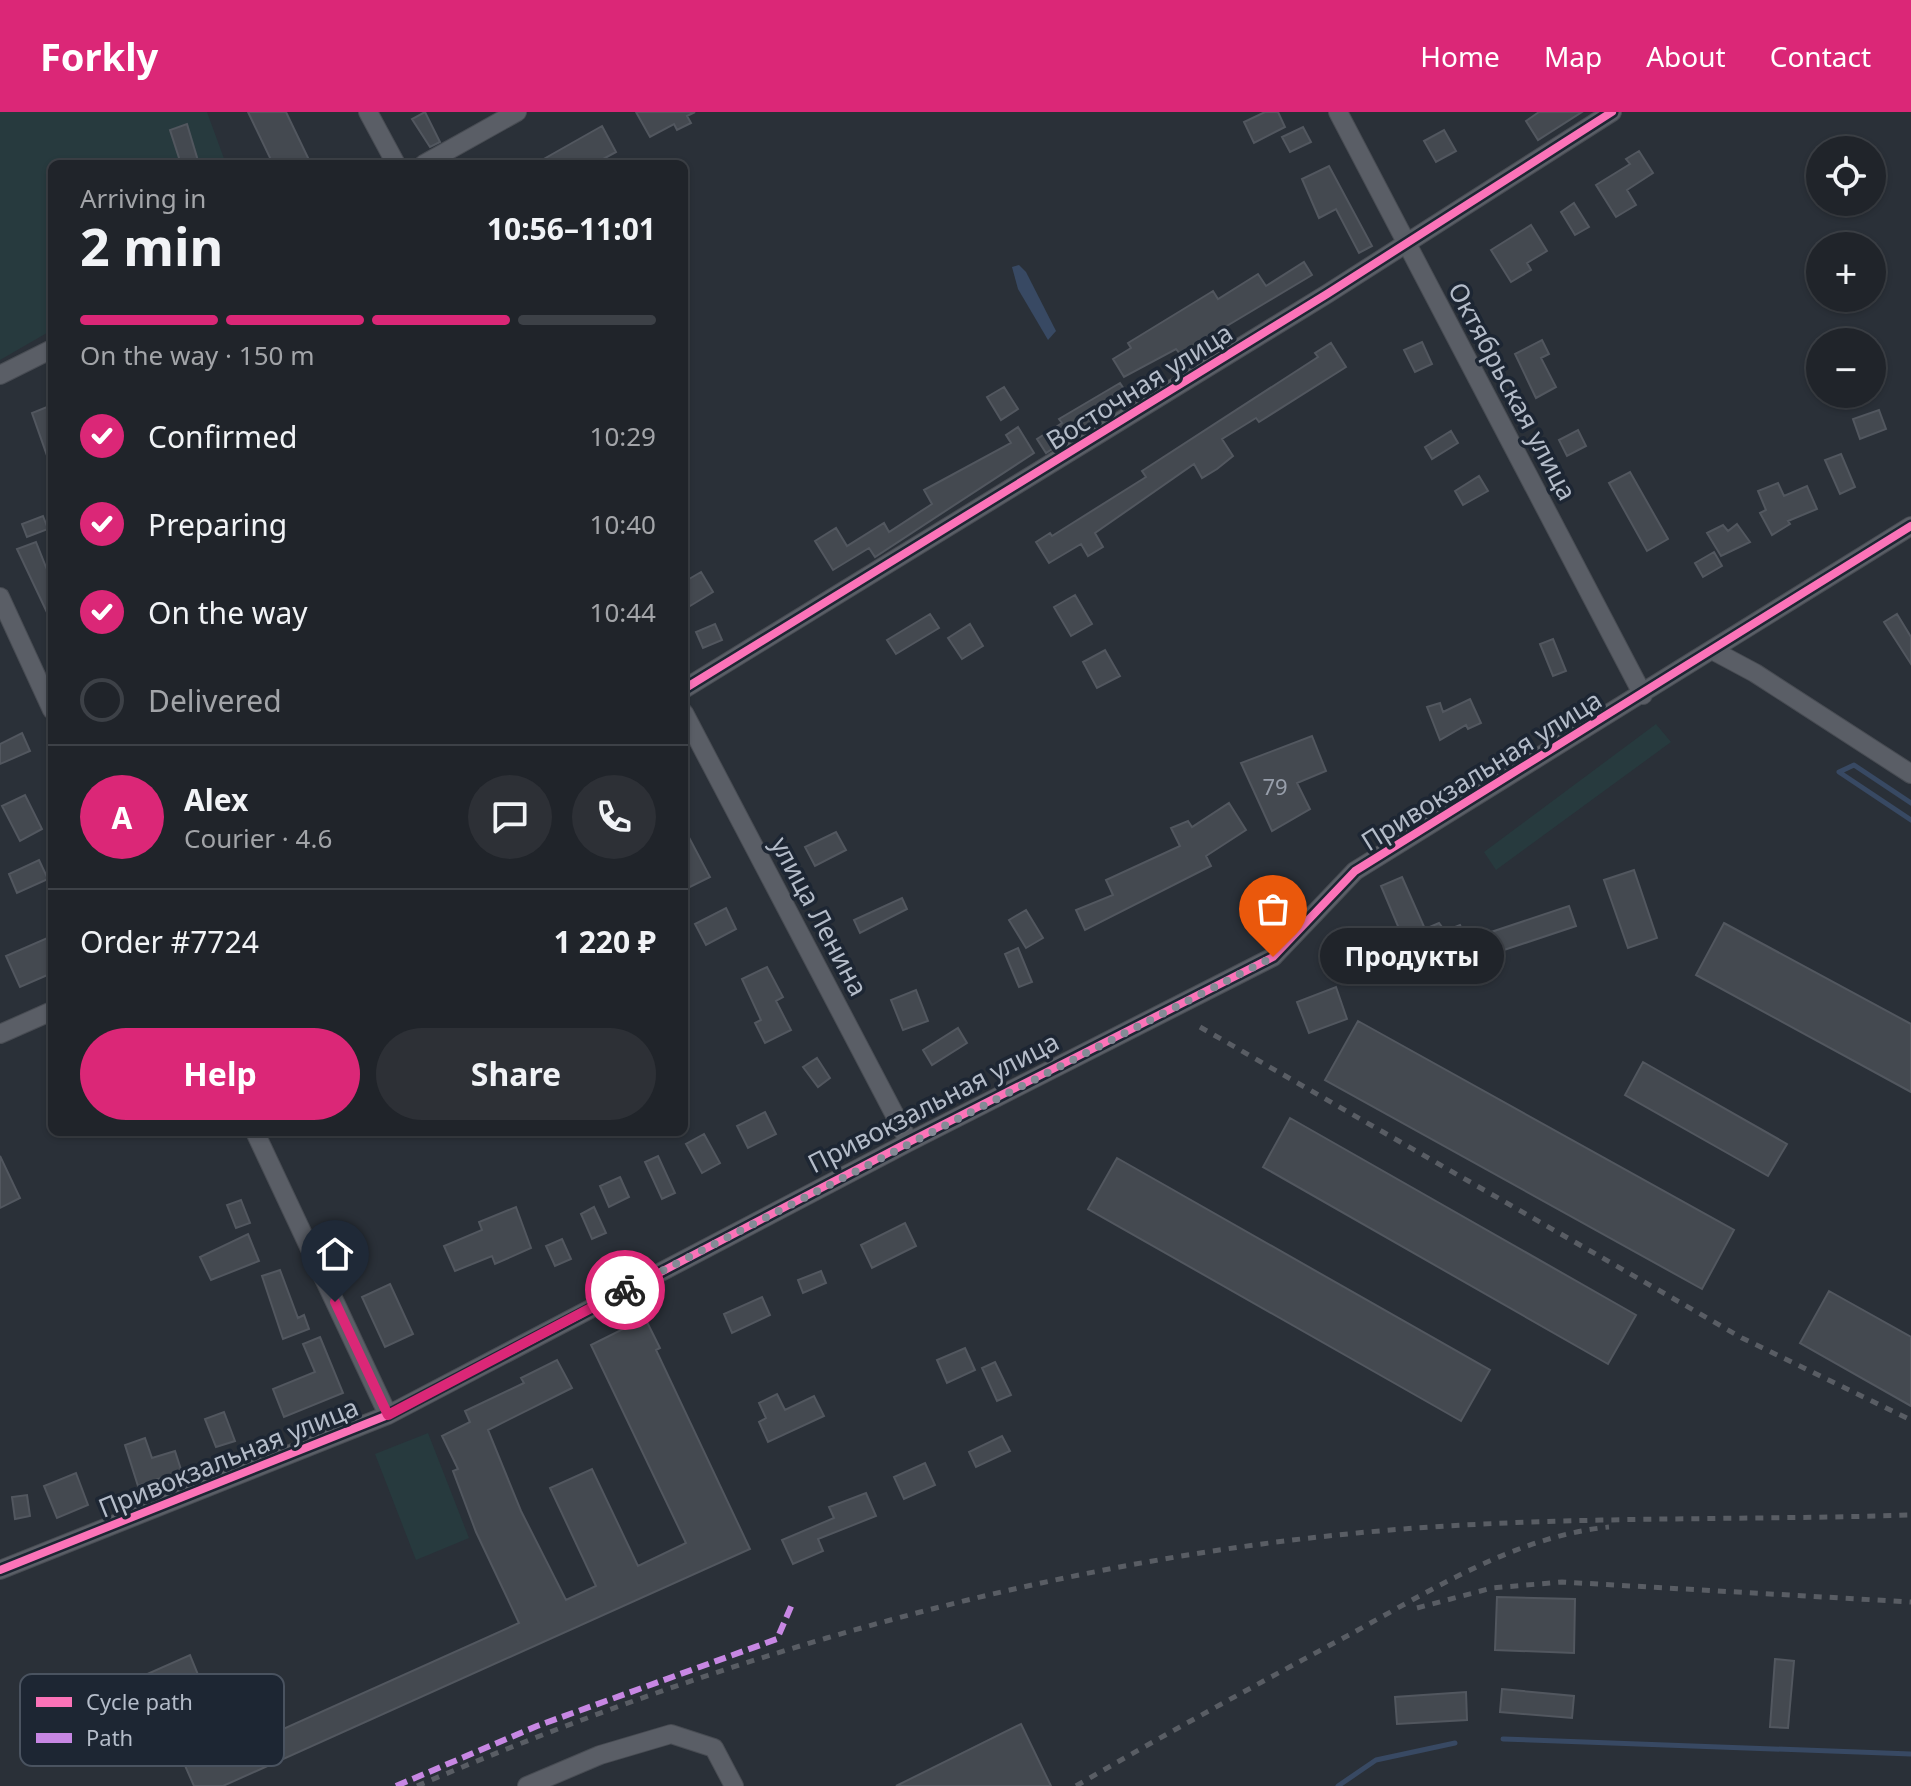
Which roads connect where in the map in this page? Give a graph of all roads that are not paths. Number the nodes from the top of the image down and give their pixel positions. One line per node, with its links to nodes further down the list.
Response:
1 (368, 112): 5 (street)
2 (517, 112): 6 (street)
3 (1338, 112): 7 (street, Октябрьская улица)
4 (1612, 112): 7 (street, Восточная улица)
5 (394, 160)
6 (431, 160)
7 (1406, 243): 13 (street, Восточная улица); 14 (street, Октябрьская улица)
8 (48, 351): 9 (street)
9 (0, 375)
10 (1911, 526): 12 (street, Привокзальная улица)
11 (0, 597): 15 (street)
12 (1712, 650): 14 (street, Привокзальная улица); 17 (street)
13 (688, 687)
14 (1643, 695): 21 (street, Привокзальная улица)
15 (48, 701)
16 (688, 721): 21 (street, улица Ленина)
17 (1911, 774)
18 (48, 1013): 19 (street)
19 (0, 1034)
20 (257, 1136): 22 (street)
21 (909, 1142): 22 (street, Привокзальная улица)
22 (388, 1415): 23 (street, Привокзальная улица)
23 (0, 1570)
24 (527, 1786): 25 (street)
25 (734, 1786)

